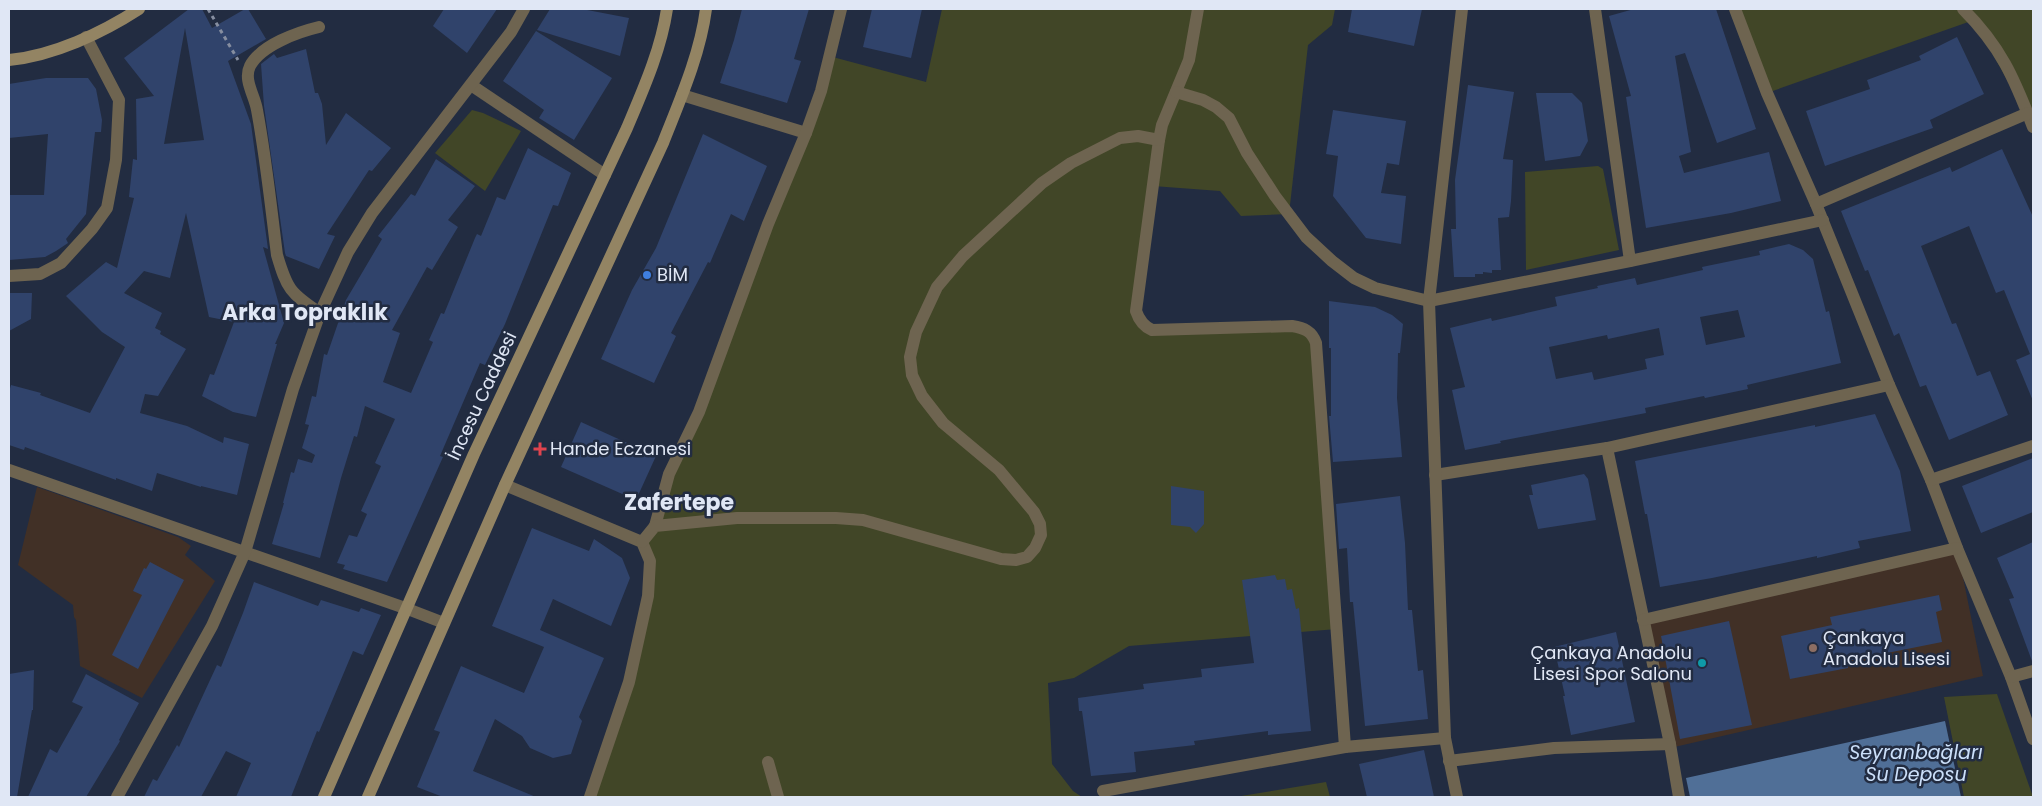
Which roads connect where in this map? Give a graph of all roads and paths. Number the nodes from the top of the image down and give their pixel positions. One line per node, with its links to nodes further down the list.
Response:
1 (138, 9): 13 (main road)
2 (208, 9): 15 (path)
3 (524, 9): 16 (street)
4 (667, 9): 23 (main road, İncesu Caddesi)
5 (706, 9): 18 (main road)
6 (840, 9): 21 (street)
7 (1198, 9): 17 (street)
8 (1462, 9): 28 (street)
9 (1595, 9): 26 (street)
10 (1735, 9): 24 (street)
11 (1963, 9): 19 (street)
12 (319, 27): 15 (street)
13 (86, 37): 14 (main road); 27 (street)
14 (9, 60)
15 (247, 76): 29 (street)
16 (471, 85): 23 (street); 29 (street)
17 (1176, 92): 22 (street); 28 (street)
18 (682, 95): 21 (street); 36 (main road)
19 (2028, 113): 20 (street); 24 (street)
20 (2033, 127)
21 (806, 134): 37 (street)
22 (1158, 140): 37 (street); 49 (street)
23 (605, 175): 41 (main road, İncesu Caddesi)
24 (1816, 204): 25 (street)
25 (1823, 220): 26 (street); 30 (street)
26 (1630, 262): 28 (street)
27 (9, 276)
28 (1429, 301): 34 (street)
29 (320, 313): 40 (street)
30 (1889, 385): 32 (street); 35 (street)
31 (2033, 446): 35 (street)
32 (1607, 448): 34 (street); 42 (street)
33 (9, 470): 40 (street)
34 (1435, 475): 46 (street)
35 (1931, 480): 39 (street)
36 (505, 485): 38 (street); 43 (main road)
37 (655, 526): 38 (street)
38 (642, 542): 56 (street)
39 (1957, 548): 42 (street); 45 (street)
40 (245, 552): 41 (street); 53 (street)
41 (405, 608): 43 (street); 54 (main road, İncesu Caddesi)
42 (1643, 620): 48 (street)
43 (444, 623): 55 (main road)
44 (2033, 671): 45 (street)
45 (2011, 677): 47 (street)
46 (1445, 738): 49 (street); 50 (street)
47 (2033, 739)
48 (1670, 744): 50 (street); 59 (street)
49 (1345, 748): 52 (street)
50 (1449, 761): 58 (street)
51 (768, 762): 57 (street)
52 (1104, 790)
53 (117, 797)
54 (324, 797)
55 (368, 797)
56 (590, 797)
57 (778, 797)
58 (1458, 797)
59 (1679, 797)

